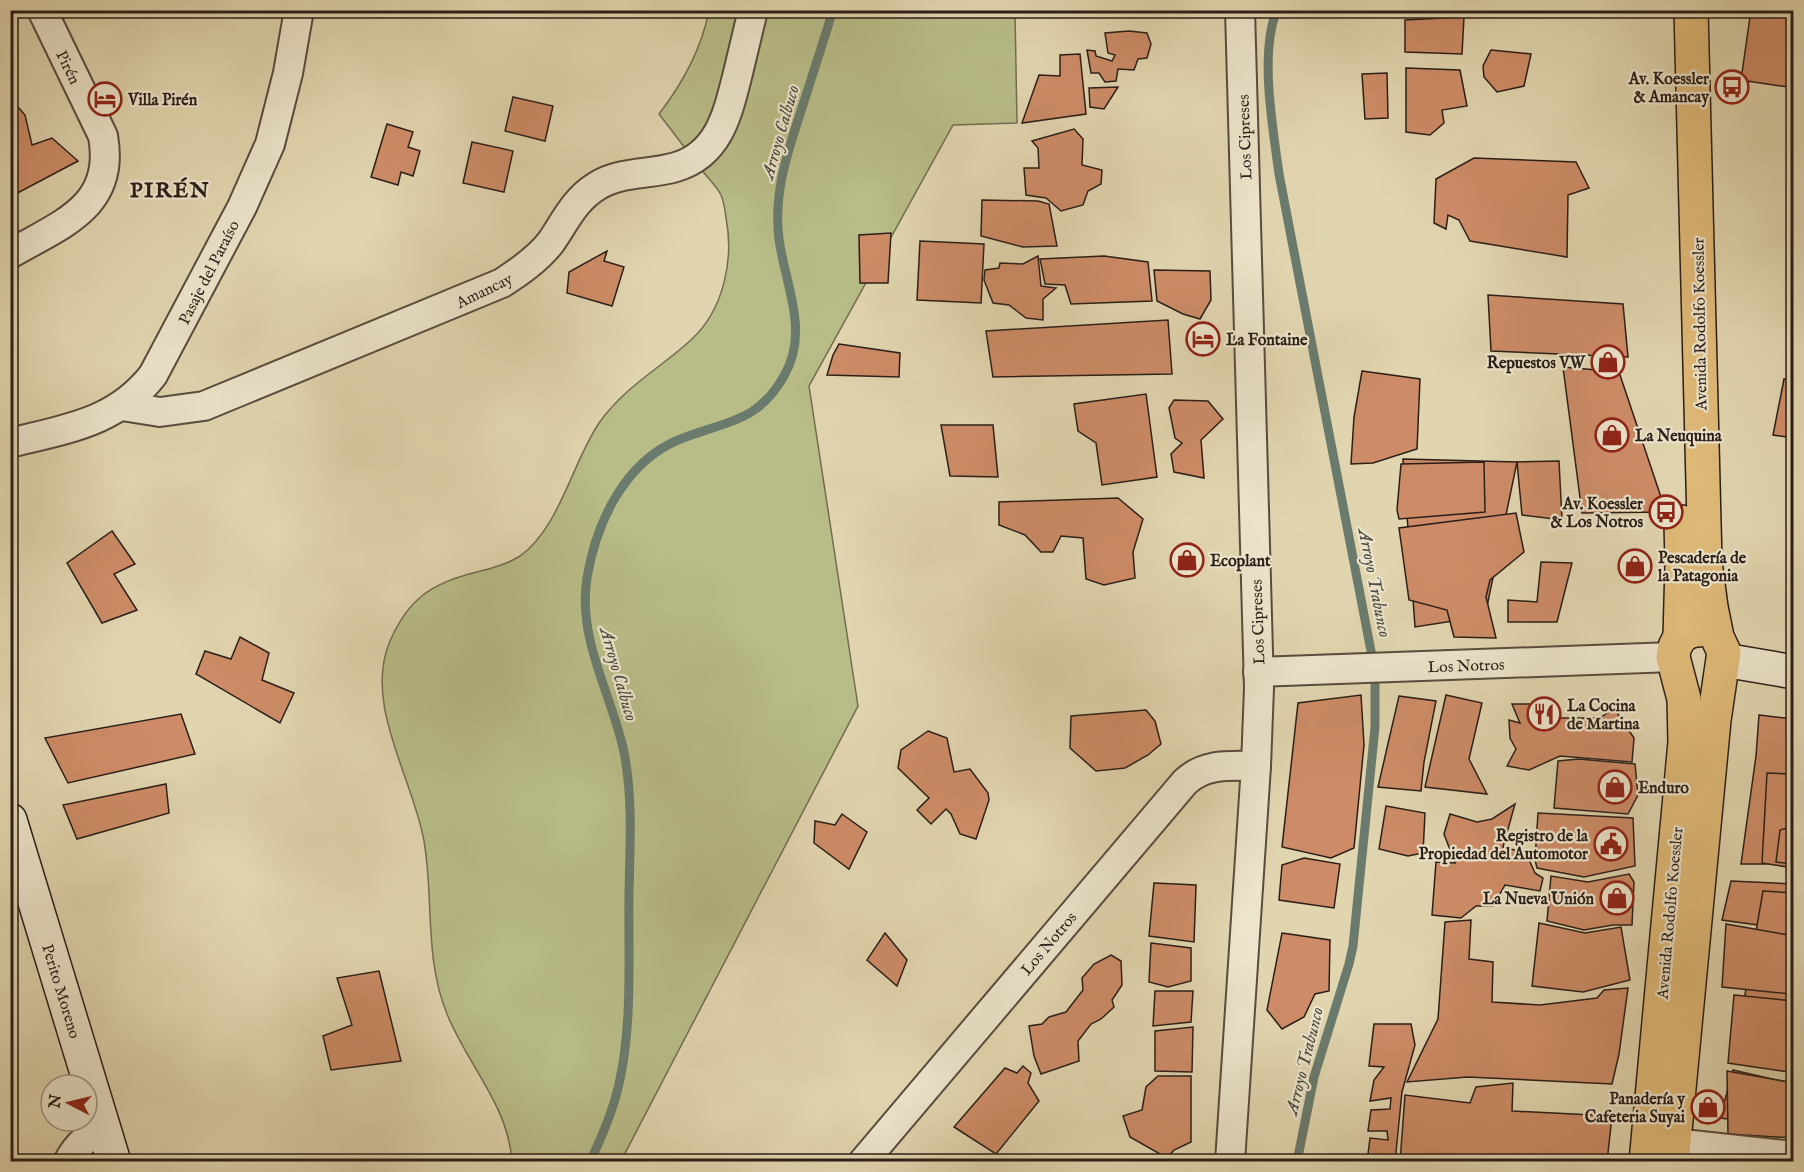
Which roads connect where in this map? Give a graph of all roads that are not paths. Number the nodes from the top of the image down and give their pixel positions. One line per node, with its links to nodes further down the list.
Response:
1 (42, 10): 7 (street, Pirén)
2 (299, 10): 8 (street, Pasaje del Paraíso)
3 (753, 10): 8 (street, Amancay)
4 (1240, 10): 12 (street, Los Cipreses)
5 (1670, 10): 10 (main road, Avenida Rodolfo Koessler)
6 (1690, 10): 11 (main road, Avenida Rodolfo Koessler)
7 (10, 254)
8 (122, 406): 9 (street, Pasaje del Paraíso)
9 (10, 443)
10 (1676, 653): 11 (main road); 11 (main road); 12 (street, Los Notros); 23 (main road, Avenida Rodolfo Koessler)
11 (1720, 655): 13 (main road); 17 (main road, Avenida Rodolfo Koessler)
12 (1258, 672): 14 (street, Los Cipreses)
13 (1794, 672)
14 (1256, 766): 21 (street, Los Notros); 22 (street, Los Cipreses)
15 (10, 820): 16 (main road, Perito Moreno)
16 (104, 1129): 19 (street); 20 (main road, Perito Moreno)
17 (1673, 1152): 18 (street)
18 (1794, 1156)
19 (68, 1161)
20 (114, 1161)
21 (863, 1161)
22 (1230, 1161)
23 (1646, 1161)

